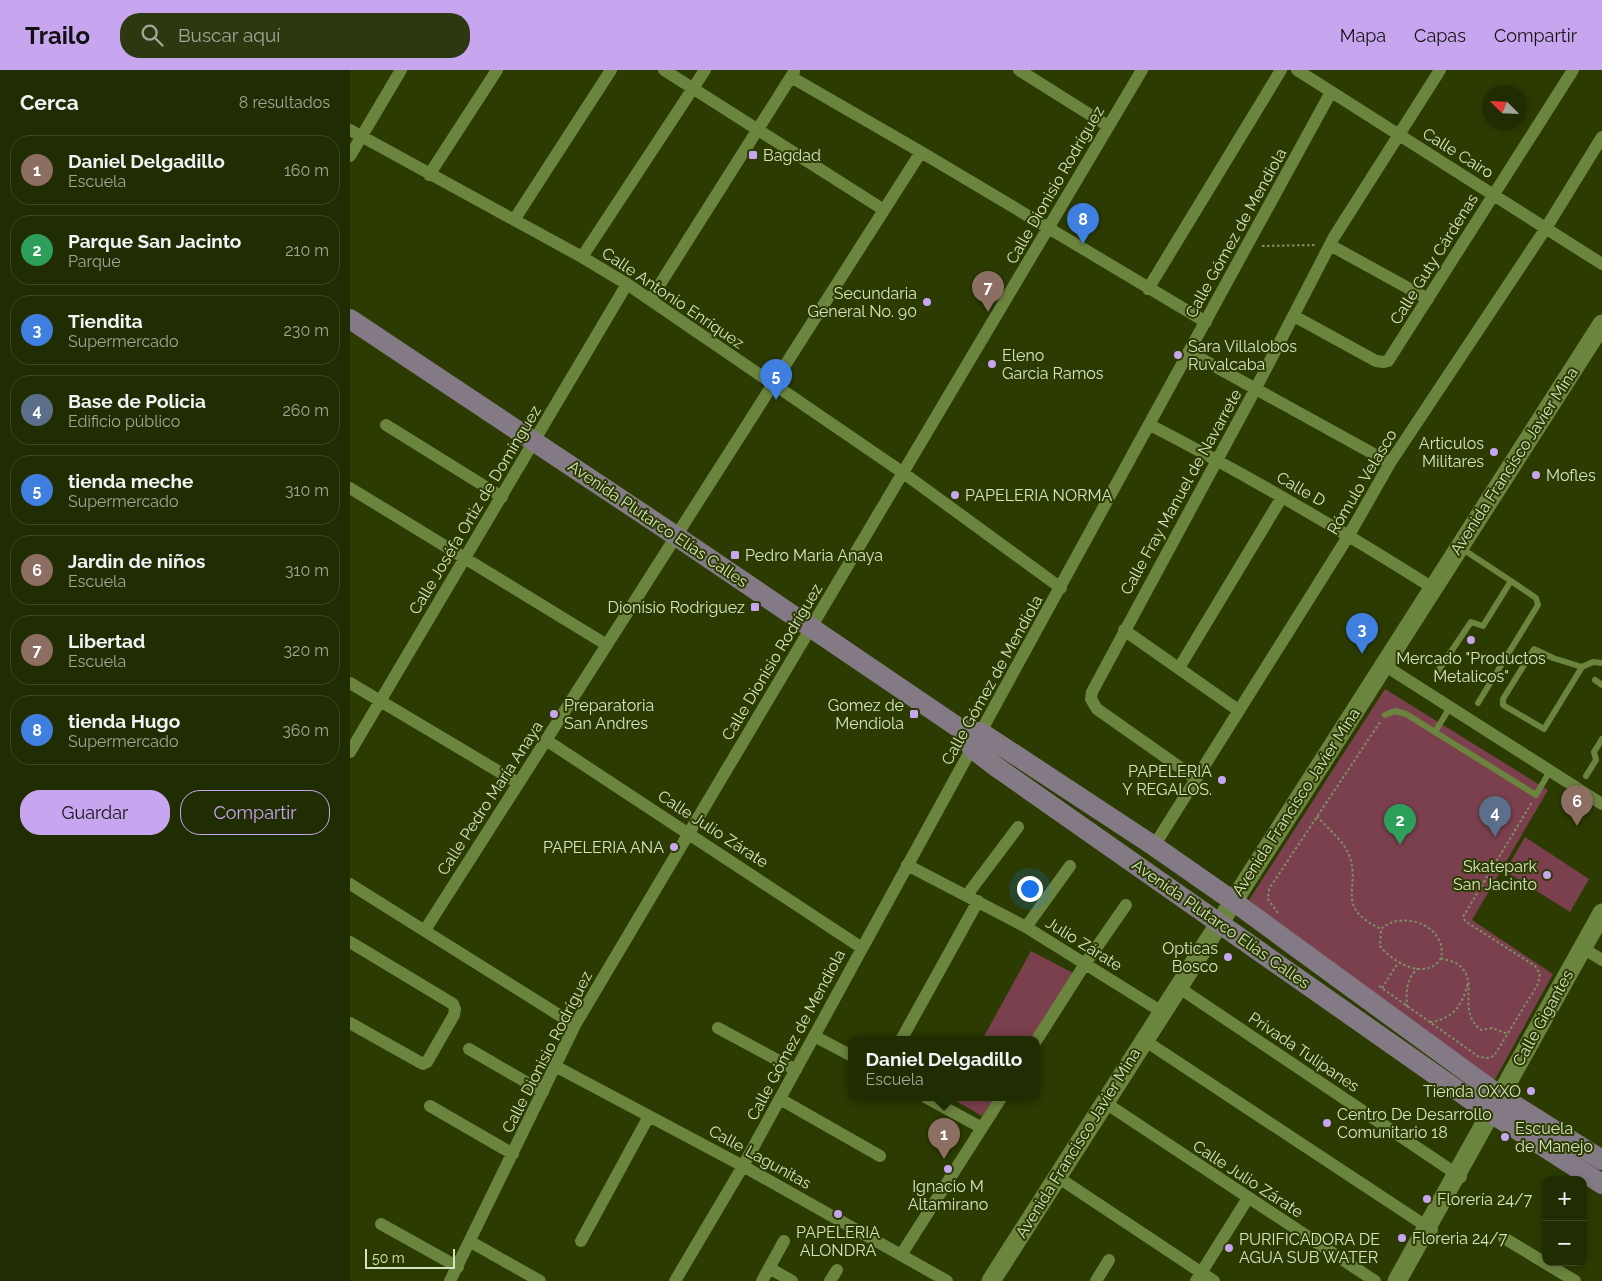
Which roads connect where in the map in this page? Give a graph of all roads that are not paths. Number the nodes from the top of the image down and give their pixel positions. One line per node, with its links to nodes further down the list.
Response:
1 (401, 70): 19 (street)
2 (497, 70): 23 (street)
3 (612, 70): 26 (street)
4 (664, 70): 13 (street)
5 (705, 70): 13 (street)
6 (1019, 70): 15 (street)
7 (1142, 70): 15 (street, Calle Dionisio Rodríguez)
8 (1281, 70): 33 (street)
9 (1297, 70): 14 (street, Calle Cairo)
10 (1440, 70): 18 (street, Calle Fray Manuel de Navarrete)
11 (1573, 70): 24 (street, Calle Guty Cárdenas)
12 (793, 74): 16 (street); 21 (street)
13 (693, 88): 16 (street); 30 (street)
14 (1331, 92): 18 (street, Calle Cairo); 38 (street, Calle Gómez de Mendiola)
15 (1108, 126): 28 (street, Calle Dionisio Rodríguez)
16 (758, 129): 25 (street); 35 (street)
17 (350, 130): 19 (street, Calle Antonio Enríquez)
18 (1398, 135): 24 (street, Calle Cairo); 29 (street, Calle Fray Manuel de Navarrete)
19 (362, 136): 22 (street); 23 (street, Calle Antonio Enríquez)
20 (1602, 137): 27 (street, Rómulo Velasco)
21 (921, 152): 25 (street, Calle Pedro María Anaya); 28 (street)
22 (350, 156)
23 (429, 175): 26 (street, Calle Antonio Enríquez)
24 (1494, 195): 27 (street, Calle Cairo); 34 (street, Calle Guty Cárdenas)
25 (884, 210): 41 (street, Calle Pedro María Anaya)
26 (514, 220): 30 (street, Calle Antonio Enríquez)
27 (1546, 228): 31 (street, Calle Cairo); 47 (street, Rómulo Velasco)
28 (1049, 230): 33 (street); 48 (street, Calle Dionisio Rodríguez)
29 (1330, 245): 34 (street); 36 (street, Calle Fray Manuel de Navarrete)
30 (582, 257): 32 (street, Calle Antonio Enríquez)
31 (1602, 264)
32 (627, 284): 35 (street, Calle Antonio Enríquez); 45 (street, Calle Joséfa Ortiz de Domínguez)
33 (1148, 289): 38 (street)
34 (1428, 299): 36 (street, Calle Guty Cárdenas)
35 (650, 300): 41 (street, Calle Antonio Enríquez)
36 (1294, 316): 42 (street, Calle Fray Manuel de Navarrete)
37 (352, 319): 45 (main road, Avenida Plutarco Elías Calles)
38 (1206, 322): 40 (street, Calle Gómez de Mendiola)
39 (1602, 324): 54 (main road, Avenida Francisco Javier Mina)
40 (1189, 352): 42 (street); 43 (street, Calle Gómez de Mendiola)
41 (772, 384): 48 (street, Calle Antonio Enríquez); 53 (street, Calle Pedro María Anaya)
42 (1256, 388): 46 (street, Calle Fray Manuel de Navarrete); 47 (street)
43 (1150, 424): 46 (street, Calle D); 57 (street, Calle Gómez de Mendiola)
44 (386, 425): 50 (street)
45 (534, 442): 50 (street, Calle Joséfa Ortiz de Domínguez); 53 (main road, Avenida Plutarco Elías Calles)
46 (1217, 460): 51 (street, Calle D); 60 (street, Calle Fray Manuel de Navarrete)
47 (1390, 463): 52 (street, Rómulo Velasco)
48 (902, 472): 57 (street, Calle Antonio Enríquez); 59 (street, Calle Dionisio Rodríguez)
49 (350, 488): 55 (street)
50 (502, 496): 55 (street, Calle Joséfa Ortiz de Domínguez)
51 (1282, 497): 52 (street, Calle D); 65 (street)
52 (1349, 535): 58 (street, Calle D); 73 (street, Rómulo Velasco)
53 (676, 536): 59 (main road, Avenida Plutarco Elías Calles); 61 (street, Calle Pedro María Anaya)
54 (1460, 547): 56 (lane); 58 (main road, Avenida Francisco Javier Mina)
55 (464, 558): 61 (street); 70 (street, Calle Joséfa Ortiz de Domínguez)
56 (1511, 581): 66 (lane); 71 (lane)
57 (1061, 588): 78 (street, Calle Gómez de Mendiola)
58 (1434, 588): 63 (main road, Avenida Francisco Javier Mina)
59 (812, 628): 78 (main road, Avenida Plutarco Elías Calles); 86 (street, Calle Dionisio Rodríguez)
60 (1124, 630): 65 (street); 82 (street, Calle Fray Manuel de Navarrete)
61 (607, 645): 77 (street, Calle Pedro María Anaya)
62 (1602, 663): 64 (lane)
63 (1384, 665): 72 (street); 92 (main road, Avenida Francisco Javier Mina)
64 (1582, 667): 64 (lane)
65 (1179, 668): 73 (street)
66 (1438, 671)
67 (1595, 680): 69 (lane)
68 (350, 683): 70 (street)
69 (1602, 684)
70 (380, 702): 79 (street, Calle Joséfa Ortiz de Domínguez); 83 (street)
71 (1478, 703)
72 (1450, 707): 75 (lane); 80 (street)
73 (1238, 710): 82 (street, Rómulo Velasco)
74 (1385, 715): 75 (lane)
75 (1435, 732): 80 (lane)
76 (1602, 738): 81 (lane)
77 (546, 740): 83 (street, Calle Pedro María Anaya); 86 (street, Calle Julio Zárate)
78 (977, 741): 87 (main road, Avenida Plutarco Elías Calles); 88 (street, Calle Gómez de Mendiola); 95 (main road, Avenida Plutarco Elías Calles)
79 (350, 752)
80 (1550, 771): 84 (street)
81 (1586, 776)
82 (1195, 778): 87 (street, Rómulo Velasco)
83 (518, 783): 97 (street, Calle Pedro María Anaya)
84 (1602, 804)
85 (1018, 827): 91 (street)
86 (689, 832): 100 (street, Calle Julio Zárate); 106 (street, Calle Dionisio Rodríguez)
87 (1154, 846): 92 (main road, Avenida Plutarco Elías Calles)
88 (907, 865): 91 (street, Julio Zárate); 100 (street, Calle Gómez de Mendiola)
89 (1070, 866): 96 (street)
90 (350, 884): 97 (street)
91 (973, 898): 96 (street, Julio Zárate); 109 (street)
92 (1233, 901): 95 (main road, Avenida Francisco Javier Mina); 121 (main road, Avenida Plutarco Elías Calles)
93 (1126, 905): 102 (street)
94 (1602, 913): 99 (main road, Calle Gigantes)
95 (1219, 923): 103 (main road, Avenida Francisco Javier Mina); 121 (main road, Avenida Plutarco Elías Calles)
96 (1026, 927): 102 (street, Julio Zárate)
97 (425, 930): 106 (street)
98 (350, 942): 105 (street)
99 (1581, 947): 101 (street); 121 (main road, Calle Gigantes)
100 (862, 948): 108 (street, Calle Gómez de Mendiola)
101 (1602, 960)
102 (1085, 964): 104 (street, Julio Zárate); 110 (street)
103 (1178, 987): 104 (main road, Avenida Francisco Javier Mina); 129 (street, Privada Tulipanes)
104 (1162, 1012): 111 (main road, Avenida Francisco Javier Mina)
105 (350, 1023)
106 (575, 1025): 114 (street, Calle Dionisio Rodríguez)
107 (718, 1028): 115 (street)
108 (814, 1036): 113 (street); 115 (street, Calle Gómez de Mendiola)
109 (903, 1036)
110 (1039, 1036)
111 (1144, 1040): 120 (main road, Avenida Francisco Javier Mina); 134 (street)
112 (469, 1049): 116 (street)
113 (848, 1054)
114 (555, 1066): 116 (street, Calle Dionisio Rodríguez); 123 (street, Calle Lagunitas)
115 (796, 1070): 117 (street, Calle Gómez de Mendiola)
116 (542, 1092): 125 (street, Calle Dionisio Rodríguez)
117 (780, 1099): 126 (street); 128 (street, Calle Gómez de Mendiola)
118 (932, 1101): 124 (street)
119 (999, 1101): 124 (street)
120 (1104, 1102): 130 (main road, Avenida Francisco Javier Mina); 132 (street, Calle Julio Zárate)
121 (1495, 1105): 127 (main road); 129 (main road, Calle Gigantes); 131 (main road)
122 (430, 1106): 125 (street)
123 (649, 1116): 128 (street, Calle Lagunitas); 136 (street)
124 (982, 1128): 139 (street)
125 (513, 1154): 138 (street, Calle Dionisio Rodríguez)
126 (880, 1156)
127 (1602, 1160)
128 (743, 1166): 139 (street, Calle Lagunitas); 147 (street, Calle Gómez de Mendiola)
129 (1459, 1175): 134 (main road, Calle Gigantes)
130 (1056, 1176): 144 (street); 152 (main road, Avenida Francisco Javier Mina)
131 (1602, 1184)
132 (1248, 1198): 144 (street); 155 (street, Calle Julio Zárate)
133 (381, 1224): 141 (street)
134 (1429, 1229): 156 (main road, Calle Gigantes)
135 (1504, 1238): 157 (street)
136 (581, 1241)
137 (784, 1241): 142 (street)
138 (471, 1242): 141 (street, Calle Dionisio Rodríguez); 146 (street)
139 (902, 1255): 151 (street, Calle Lagunitas)
140 (1109, 1260): 153 (street)
141 (458, 1267): 145 (street, Calle Dionisio Rodríguez)
142 (769, 1268): 148 (street); 149 (street)
143 (837, 1270): 150 (street)
144 (1199, 1277): 154 (street)
145 (450, 1281)
146 (540, 1281)
147 (675, 1281)
148 (762, 1281)
149 (792, 1281)
150 (830, 1281)
151 (947, 1281)
152 (991, 1281)
153 (1096, 1281)
154 (1214, 1281)
155 (1375, 1281)
156 (1397, 1281)
157 (1575, 1281)

